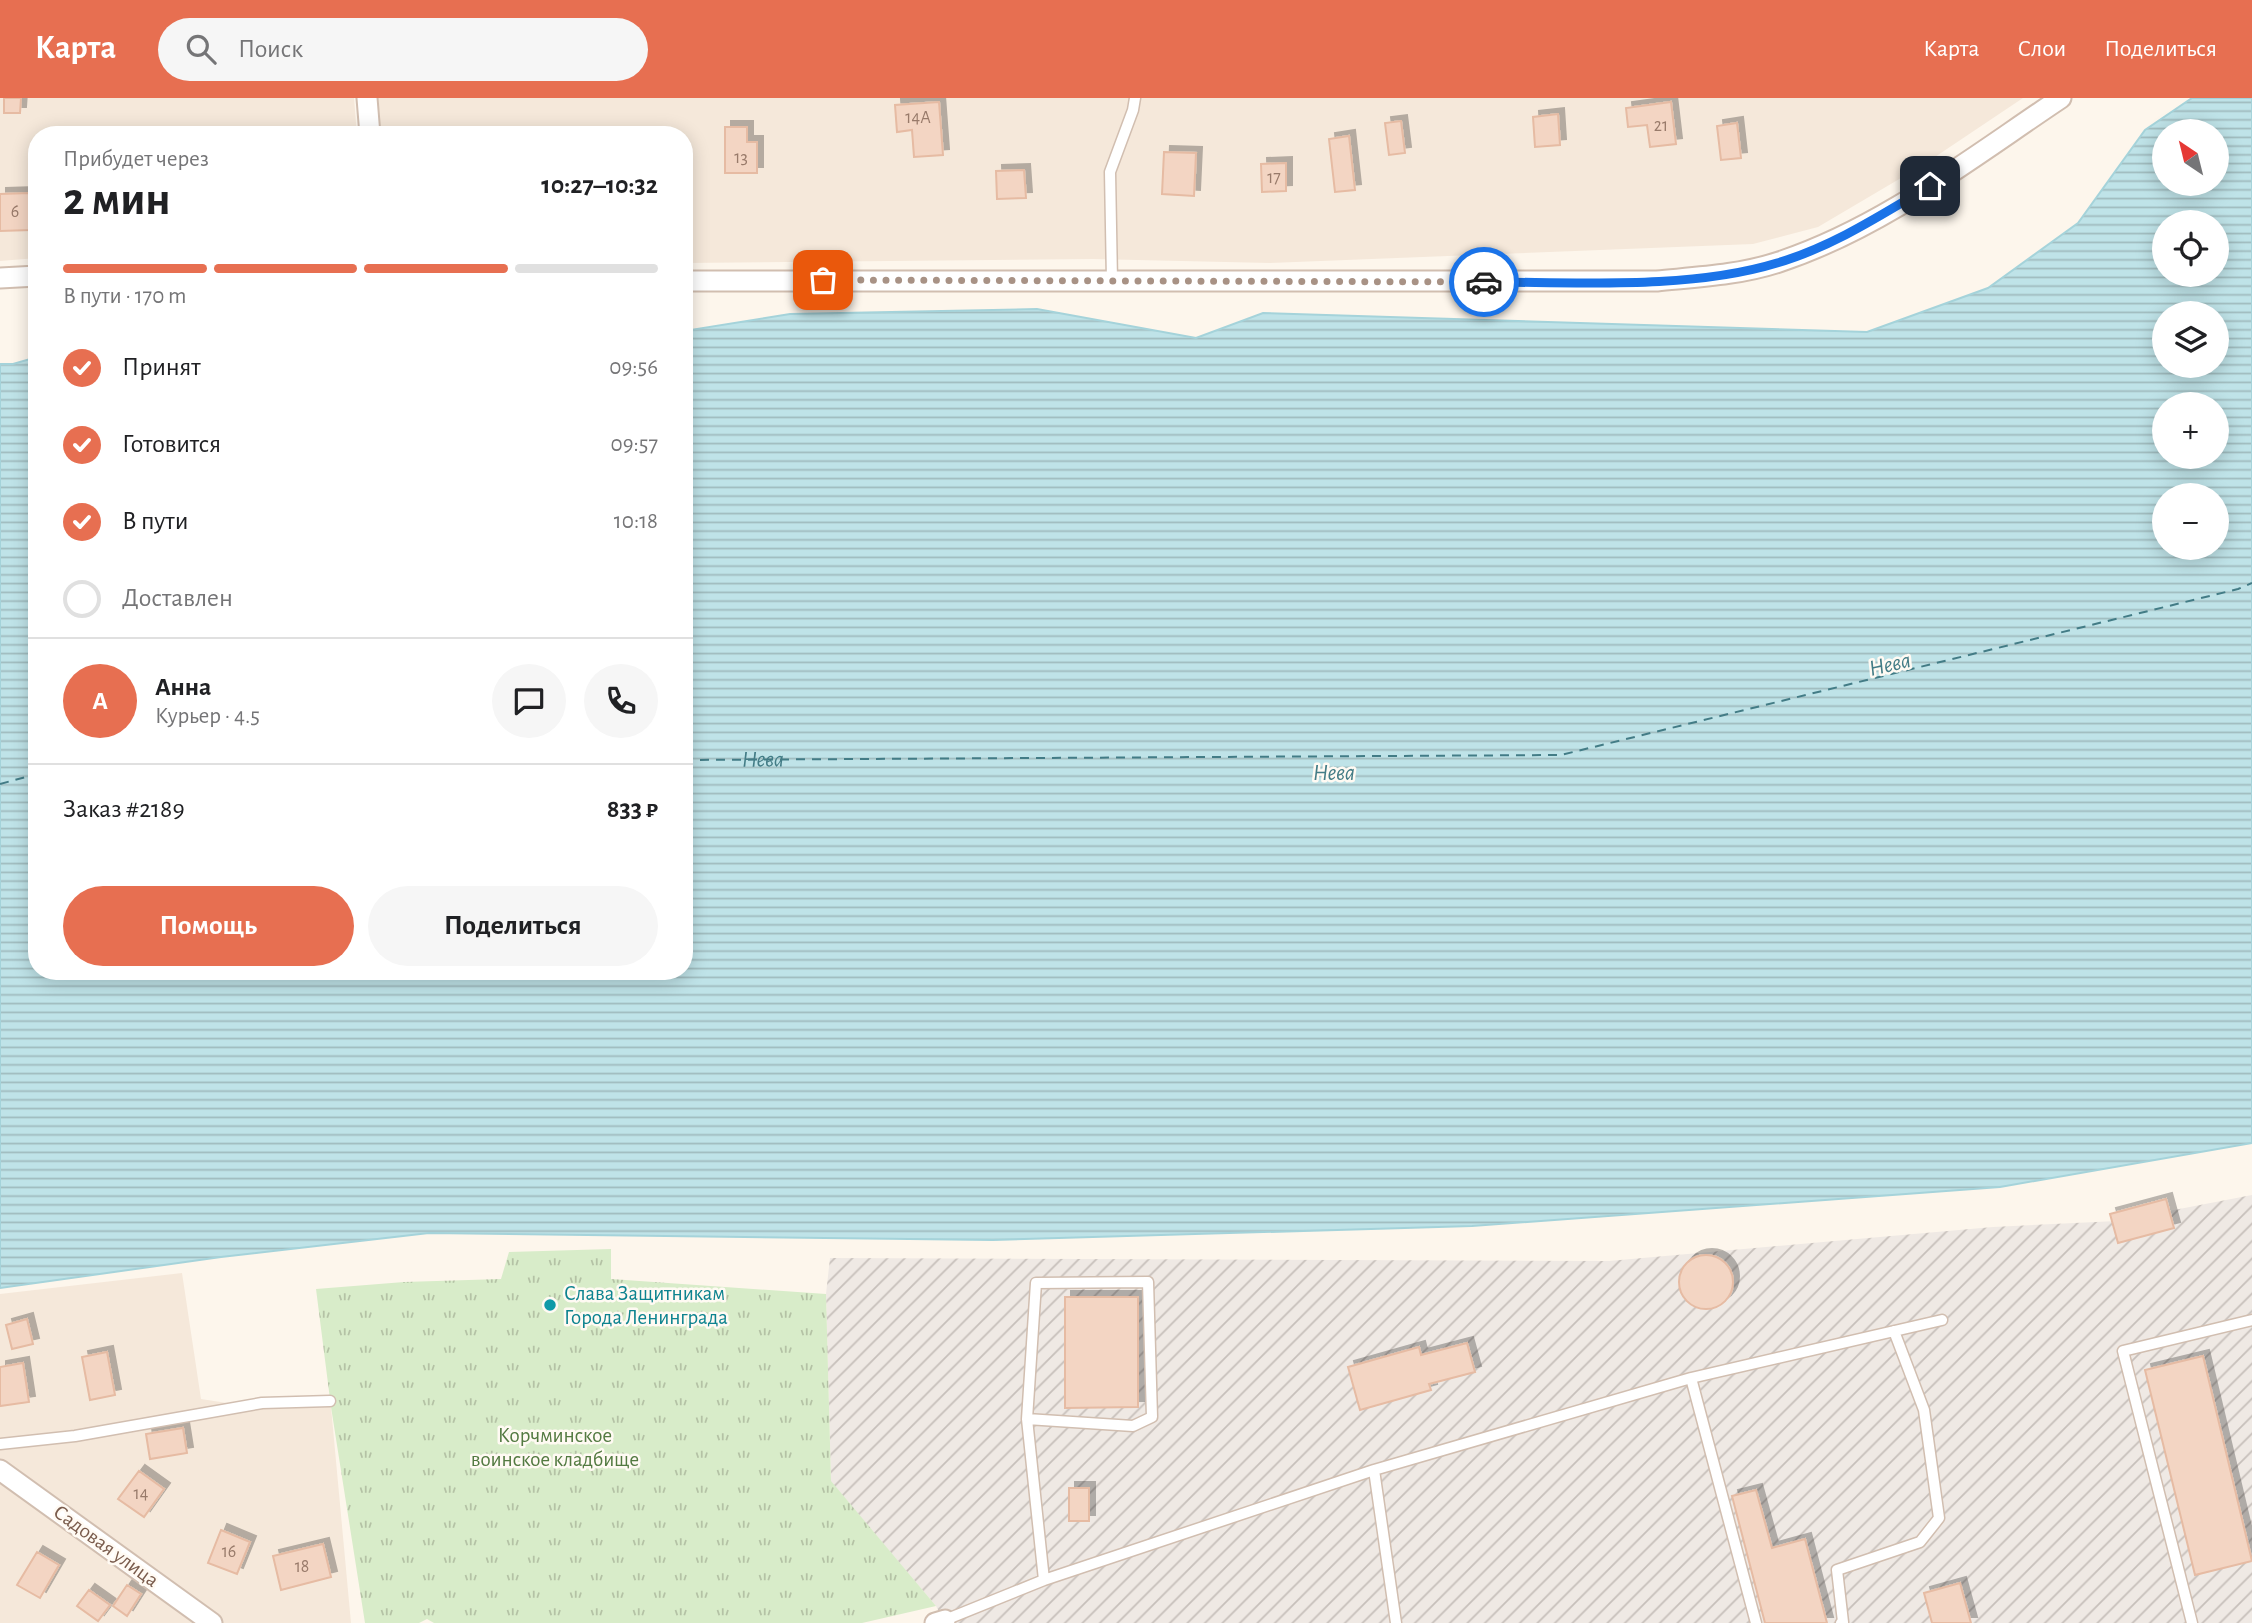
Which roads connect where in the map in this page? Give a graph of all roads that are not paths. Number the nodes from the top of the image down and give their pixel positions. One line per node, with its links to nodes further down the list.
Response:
1 (367, 98): 4 (street)
2 (1135, 98): 8 (lane)
3 (2061, 98): 8 (street)
4 (369, 126)
5 (28, 276): 6 (street)
6 (0, 278)
7 (693, 281): 8 (street)
8 (1112, 281)
9 (1942, 1320): 11 (lane)
10 (2252, 1320): 24 (lane)
11 (1894, 1331): 12 (lane); 23 (lane)
12 (1691, 1378): 16 (lane); 22 (lane)
13 (330, 1401): 15 (lane)
14 (1027, 1419): 14 (lane); 18 (lane)
15 (0, 1444)
16 (1374, 1469): 18 (lane); 21 (lane)
17 (0, 1470): 20 (street, Садовая улица)
18 (1044, 1580): 19 (lane)
19 (940, 1621)
20 (212, 1623)
21 (1396, 1623)
22 (1756, 1623)
23 (1841, 1623)
24 (2192, 1623)

